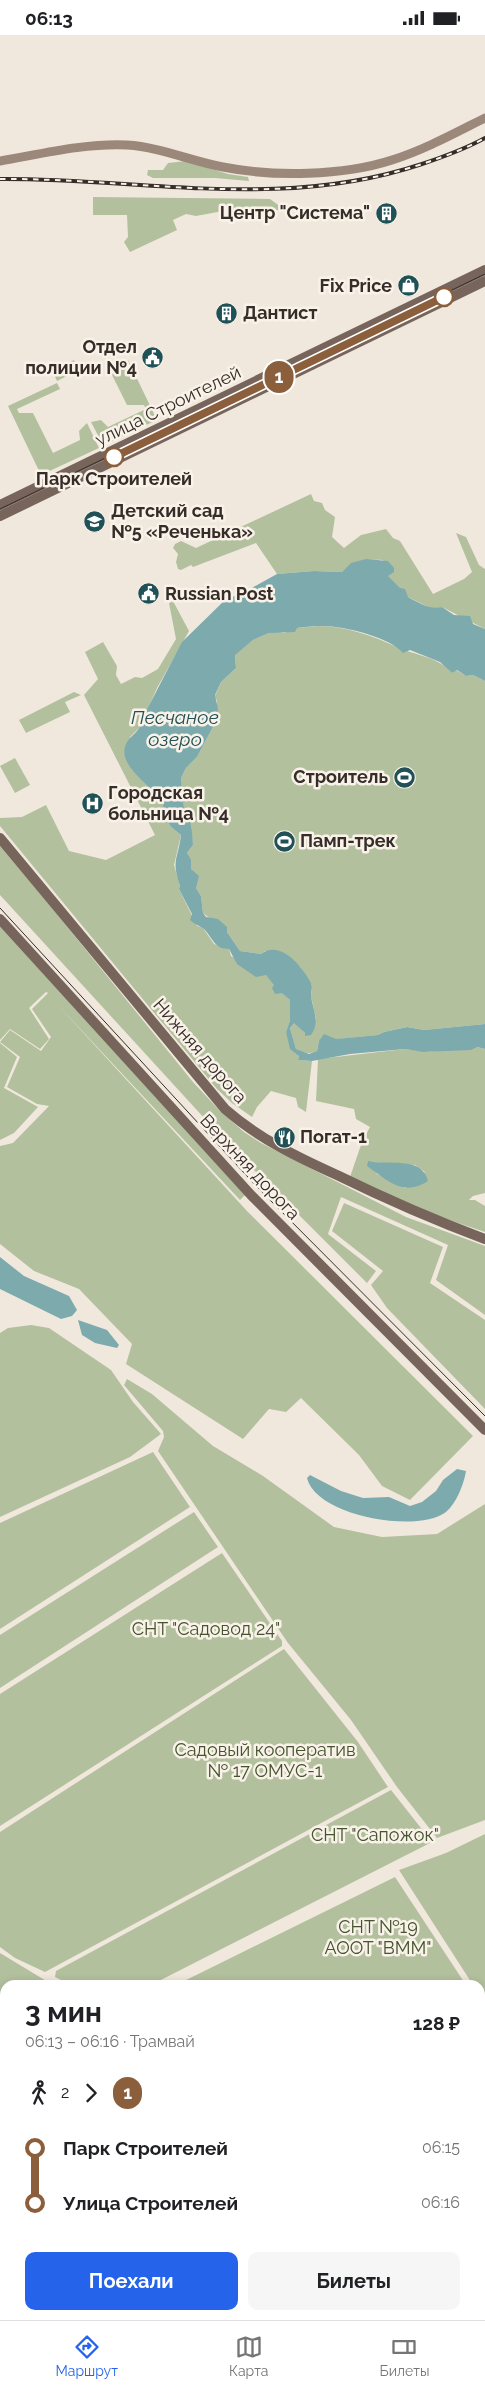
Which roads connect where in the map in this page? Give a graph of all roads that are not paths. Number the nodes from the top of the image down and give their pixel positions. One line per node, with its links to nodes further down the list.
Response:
1 (485, 119): 2 (main road)
2 (0, 161)
3 (485, 270): 5 (main road, улица Строителей)
4 (485, 281): 6 (main road, улица Строителей)
5 (0, 505)
6 (0, 517)
7 (0, 838): 9 (main road, Нижняя дорога)
8 (0, 919): 10 (main road, Верхняя дорога)
9 (485, 1239)
10 (485, 1429)

